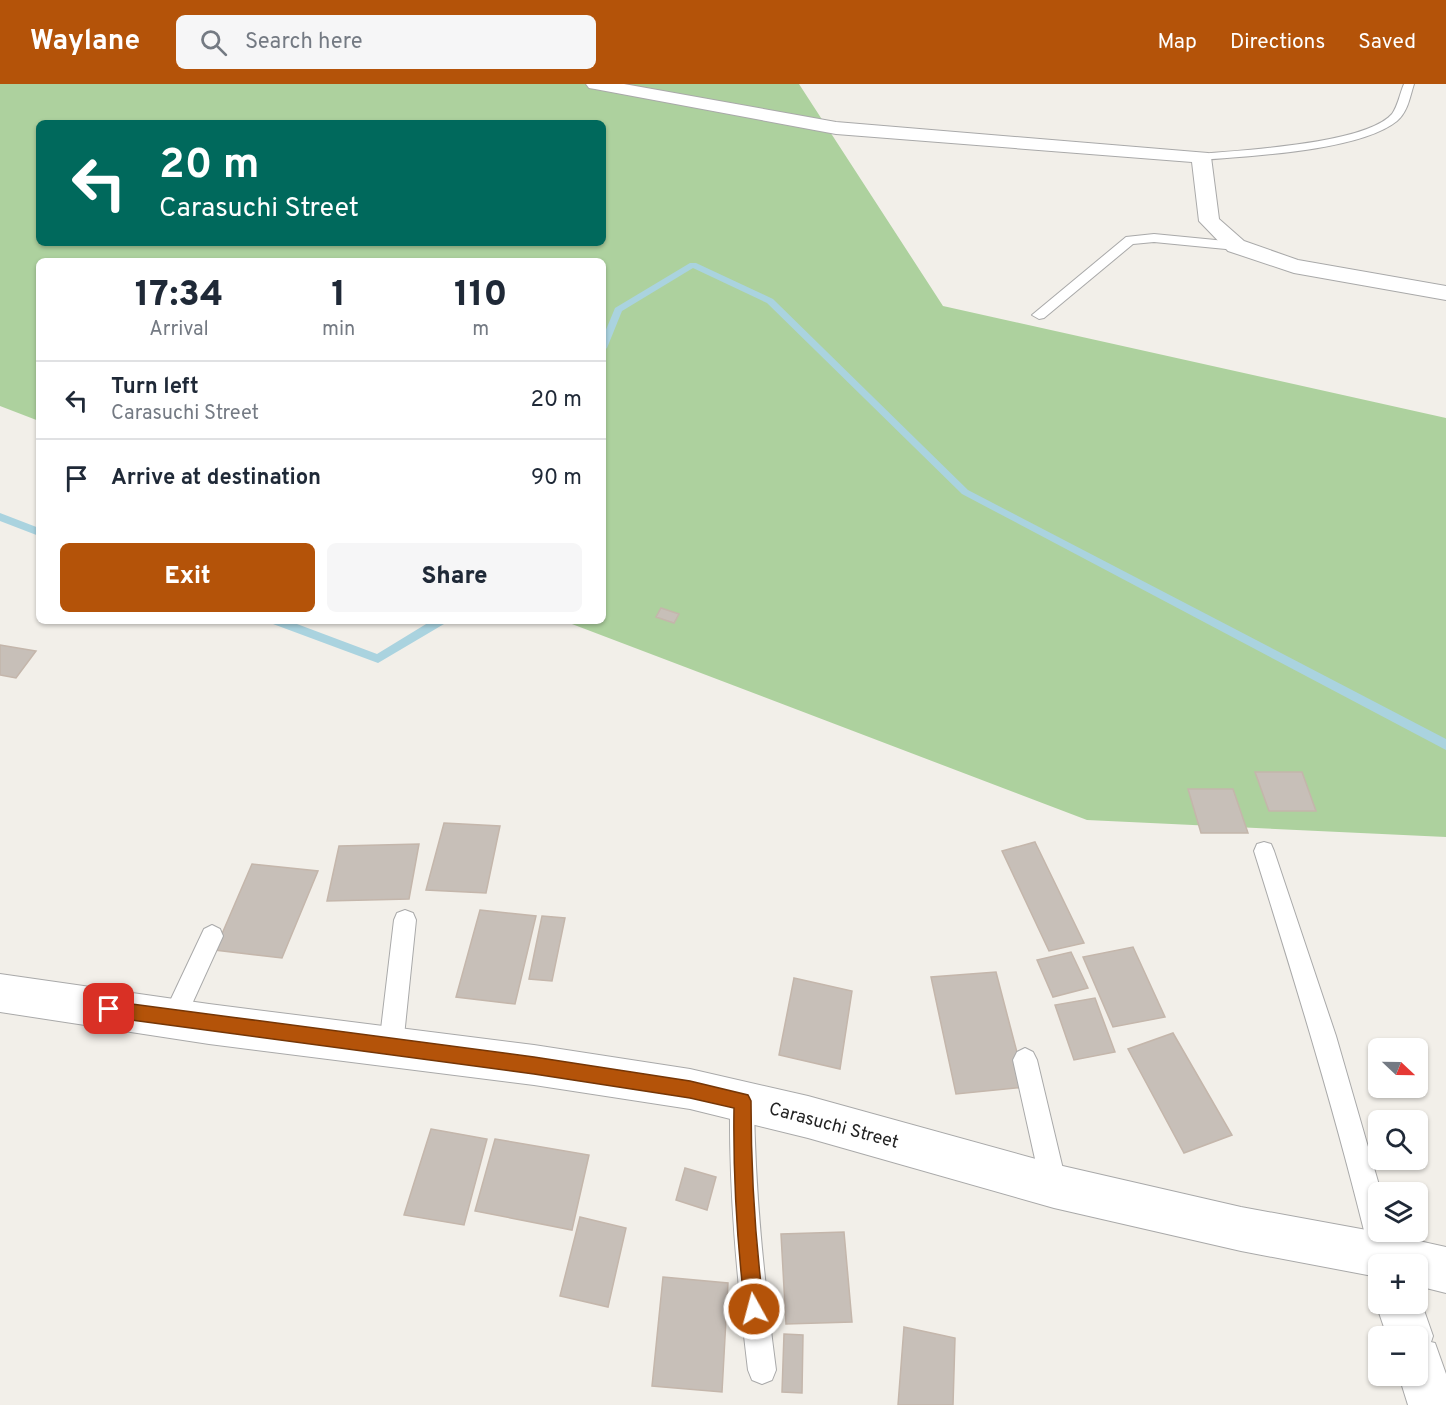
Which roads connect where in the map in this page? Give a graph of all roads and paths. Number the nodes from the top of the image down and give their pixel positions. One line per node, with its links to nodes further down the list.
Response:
1 (595, 84): 3 (street)
2 (1409, 84): 3 (lane)
3 (1201, 157): 4 (street)
4 (1236, 246): 5 (street); 6 (lane)
5 (1446, 293)
6 (1039, 315)
7 (1264, 851): 16 (lane)
8 (405, 920): 12 (lane)
9 (212, 936): 11 (lane)
10 (0, 993): 11 (street, Carasuchi Street)
11 (174, 1018): 12 (street, Carasuchi Street)
12 (391, 1046): 14 (street, Carasuchi Street)
13 (1025, 1060): 15 (lane)
14 (742, 1101): 15 (street, Carasuchi Street); 20 (lane)
15 (1054, 1186): 17 (street, Carasuchi Street)
16 (1383, 1254)
17 (1368, 1257)
18 (1428, 1267): 19 (street, Carasuchi Street)
19 (1446, 1270)
20 (762, 1370)
21 (1426, 1386): 22 (street)
22 (1432, 1405)

